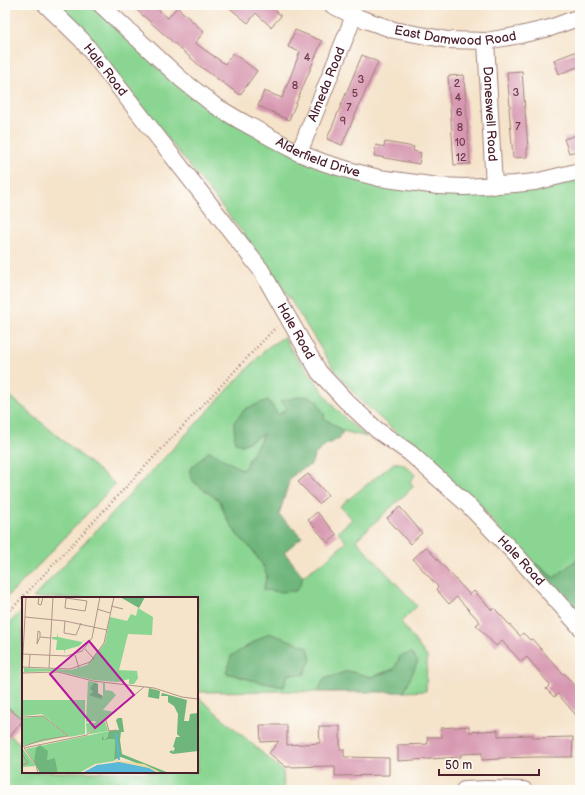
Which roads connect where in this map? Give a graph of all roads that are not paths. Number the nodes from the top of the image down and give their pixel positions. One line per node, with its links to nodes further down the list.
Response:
1 (46, 5): 10 (street, Hale Road)
2 (101, 5): 7 (street, Alderfield Drive)
3 (332, 5): 4 (street, East Damwood Road)
4 (354, 16): 6 (street, East Damwood Road); 7 (street, Almeda Road)
5 (580, 17): 6 (street, East Damwood Road)
6 (486, 41): 9 (street, Daneswell Road)
7 (299, 153): 9 (street, Alderfield Drive)
8 (580, 171): 9 (street, Alderfield Drive)
9 (494, 186)
10 (580, 627)
11 (464, 790): 12 (street)
12 (524, 790)

